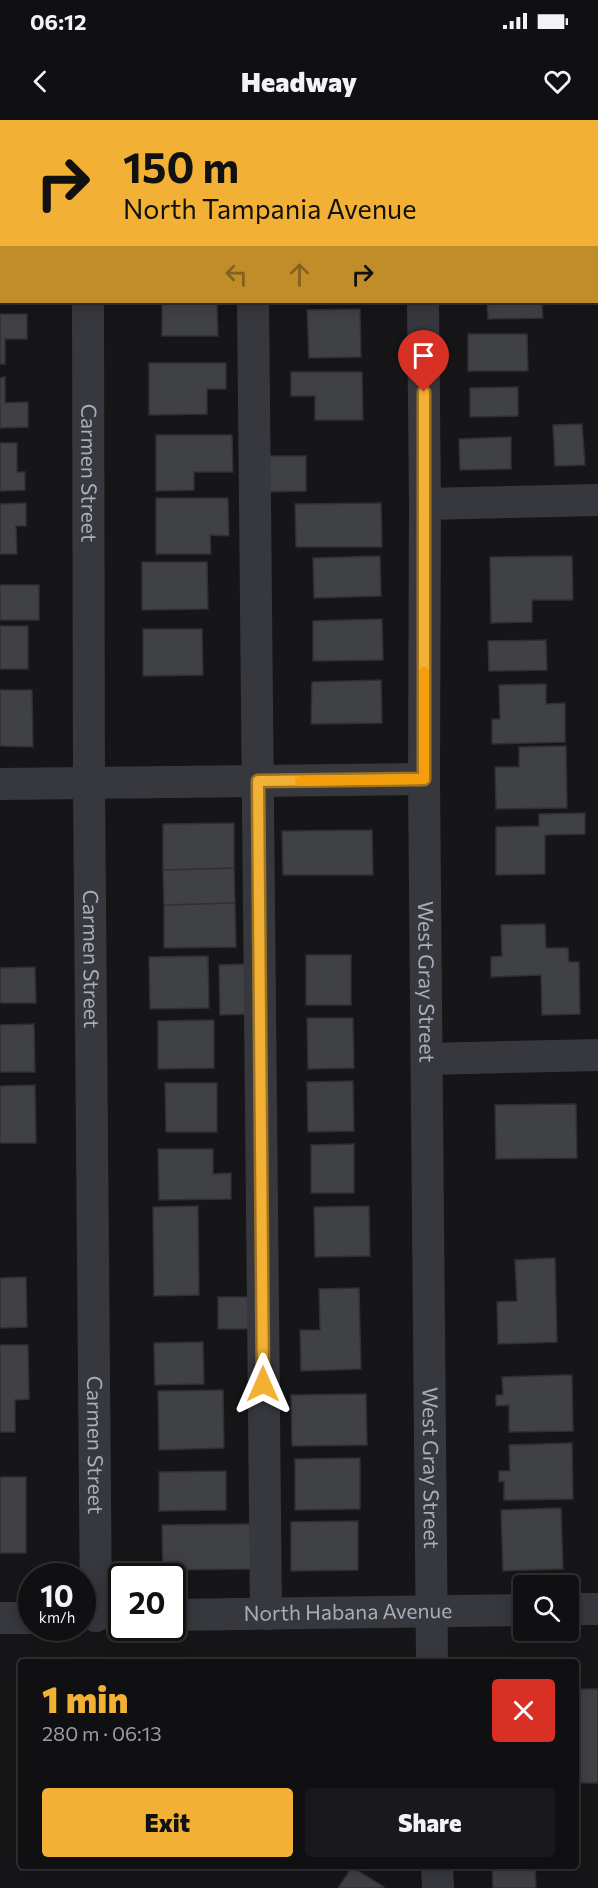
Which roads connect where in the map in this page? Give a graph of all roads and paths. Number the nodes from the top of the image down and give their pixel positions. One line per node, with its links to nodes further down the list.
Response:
1 (88, 303): 8 (street, Carmen Street)
2 (254, 303): 7 (street)
3 (423, 303): 5 (street, West Gray Street)
4 (598, 500): 5 (street)
5 (425, 504): 6 (street, West Gray Street)
6 (424, 779): 7 (street); 11 (street, West Gray Street)
7 (258, 781): 8 (street); 16 (street)
8 (90, 783): 9 (street); 18 (street, Carmen Street)
9 (0, 784)
10 (598, 1055): 11 (street)
11 (427, 1059): 15 (street, West Gray Street)
12 (579, 1609): 13 (street)
13 (598, 1609)
14 (513, 1610): 15 (street, North Habana Avenue)
15 (431, 1612): 16 (street, North Habana Avenue); 21 (street, West Gray Street)
16 (266, 1614): 17 (street, North Habana Avenue)
17 (186, 1615)
18 (100, 1616)
19 (0, 1618): 20 (street)
20 (18, 1618)
21 (432, 1659)
22 (437, 1869): 23 (street)
23 (438, 1888)

